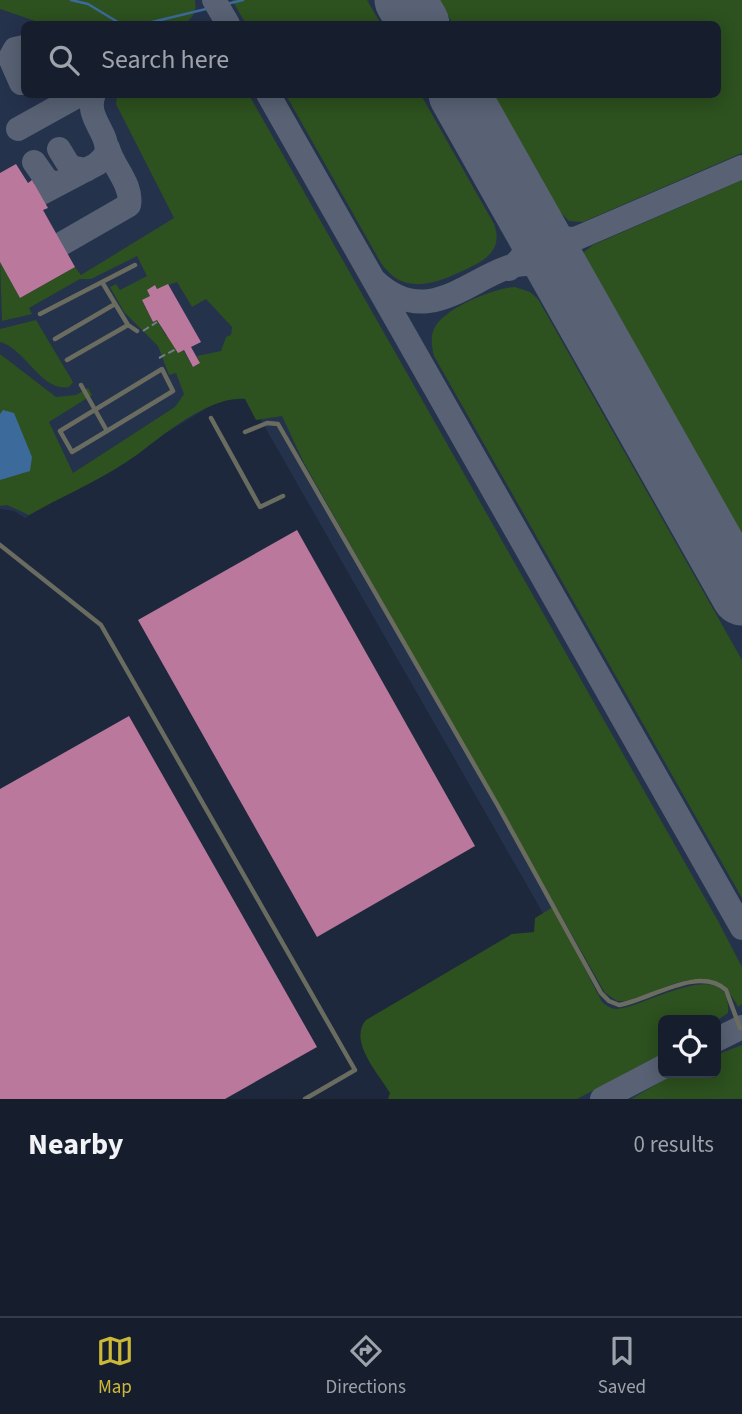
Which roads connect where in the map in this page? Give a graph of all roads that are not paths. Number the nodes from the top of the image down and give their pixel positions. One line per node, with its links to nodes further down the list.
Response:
1 (135, 265): 2 (lane)
2 (102, 282): 3 (lane); 4 (lane)
3 (115, 304): 5 (lane); 7 (lane)
4 (40, 314)
5 (128, 325): 6 (lane); 8 (lane)
6 (139, 333)
7 (55, 339)
8 (67, 360)
9 (81, 385): 10 (lane)
10 (95, 409): 12 (lane); 12 (lane); 12 (lane)
11 (211, 418): 14 (lane)
12 (107, 431)
13 (245, 432): 16 (lane)
14 (283, 496)
15 (0, 545): 17 (lane)
16 (740, 1028)
17 (305, 1099)

